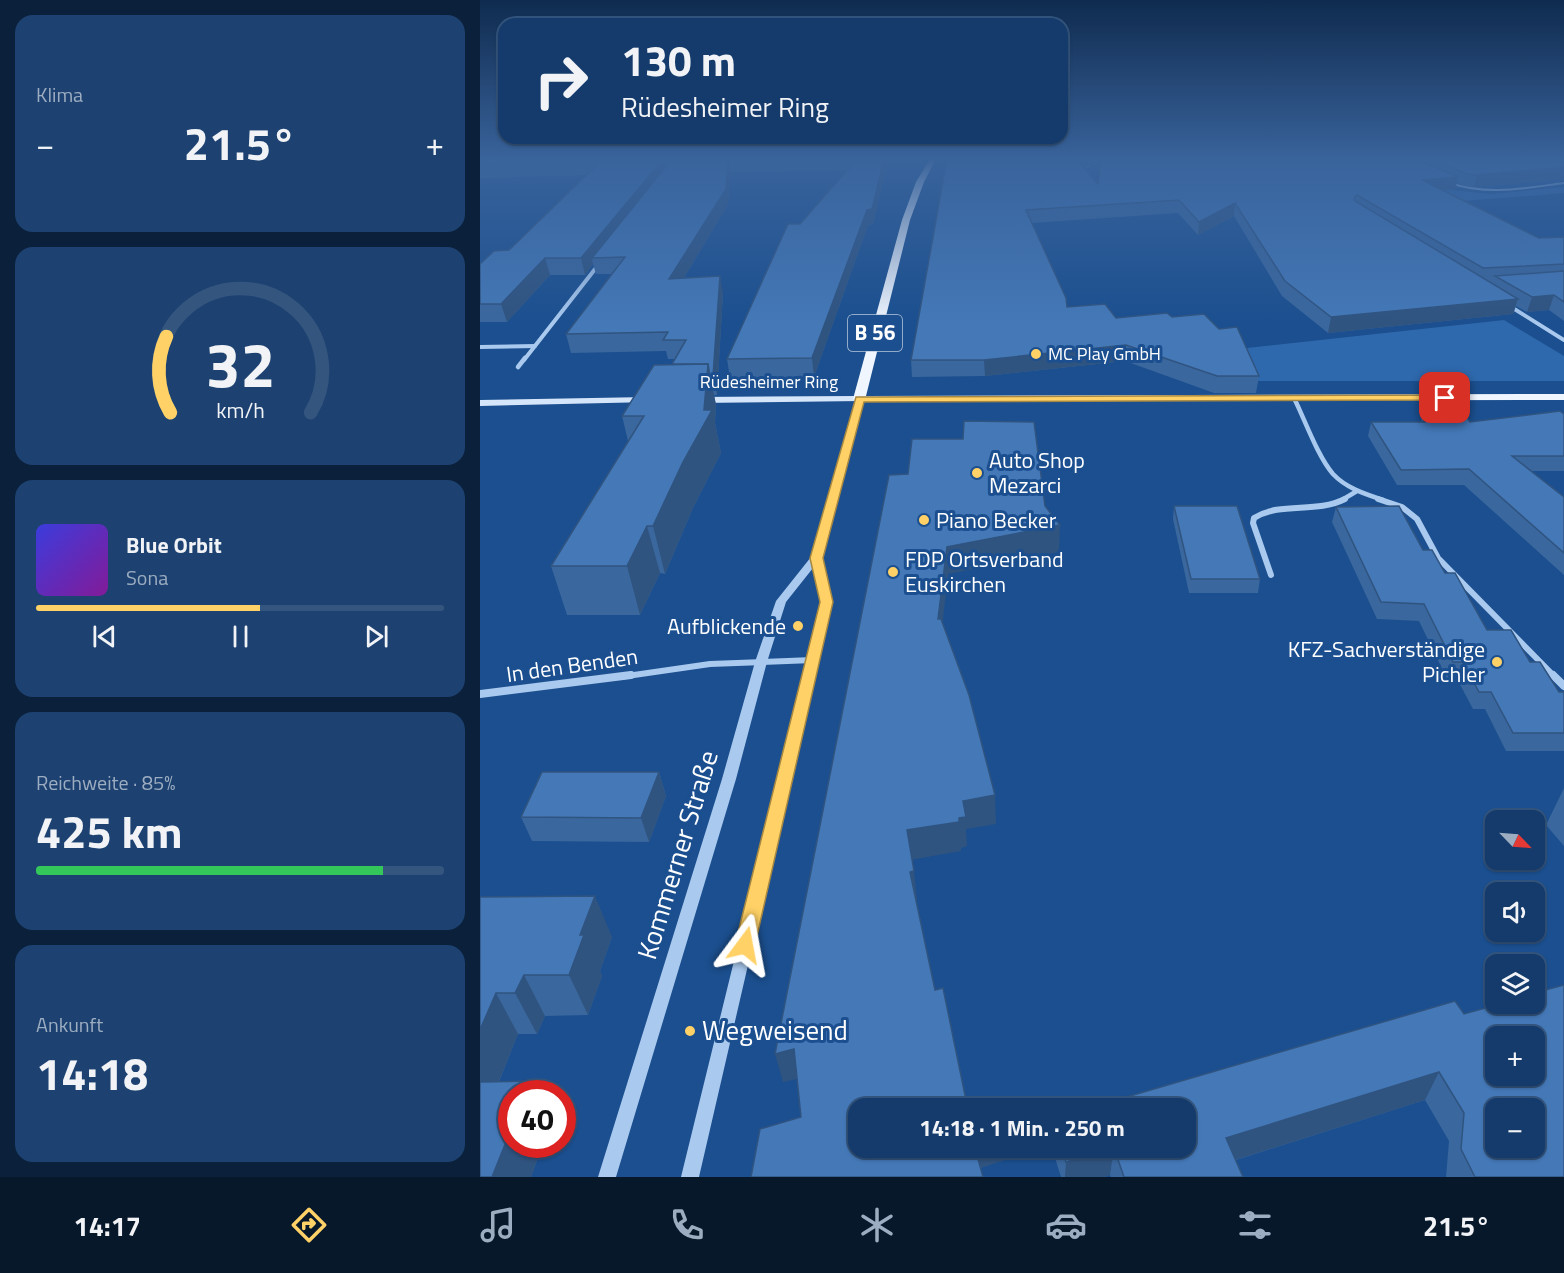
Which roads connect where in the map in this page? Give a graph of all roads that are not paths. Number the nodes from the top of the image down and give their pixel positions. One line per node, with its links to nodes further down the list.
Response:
1 (908, 214): 10 (main road, Kommerner Straße / B 56)
2 (606, 256): 5 (street)
3 (1507, 304): 4 (street)
4 (1564, 340)
5 (535, 346): 6 (street); 7 (street)
6 (480, 347)
7 (518, 367)
8 (1564, 397): 9 (main road, Rüdesheimer Ring)
9 (1294, 398): 10 (main road, Rüdesheimer Ring); 14 (street)
10 (859, 399): 12 (main road, Rüdesheimer Ring); 15 (street, Kommerner Straße)
11 (656, 400): 13 (main road)
12 (691, 400)
13 (480, 404)
14 (1357, 491): 16 (street); 19 (street)
15 (816, 558): 17 (street, Kommerner Straße); 18 (street, Kommerner Straße)
16 (1271, 575)
17 (813, 660): 18 (street, In den Benden); 22 (street, Kommerner Straße)
18 (761, 662): 20 (street, In den Benden); 21 (street, Kommerner Straße)
19 (1564, 686)
20 (480, 694)
21 (607, 1177)
22 (690, 1177)

